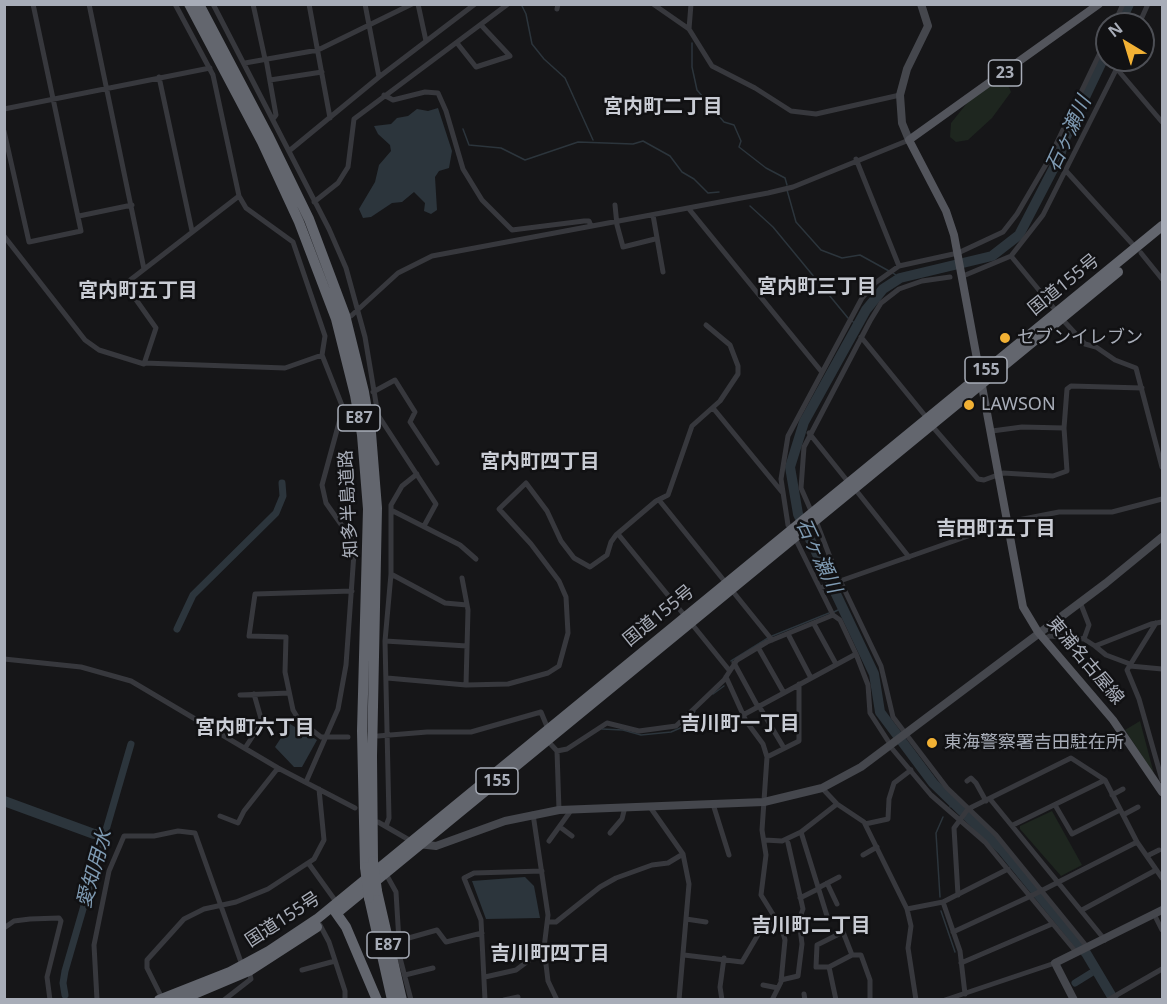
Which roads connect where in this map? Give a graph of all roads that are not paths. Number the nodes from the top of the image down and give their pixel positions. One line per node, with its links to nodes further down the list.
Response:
1 (33, 4): 37 (street)
2 (89, 4): 34 (street)
3 (175, 4): 27 (street)
4 (189, 4): 206 (highway, 知多半島道路 / E87)
5 (200, 4): 206 (highway, 知多半島道路 / E87)
6 (213, 4): 25 (street)
7 (253, 4): 24 (street)
8 (309, 4): 23 (street)
9 (365, 4): 19 (street)
10 (412, 4): 19 (street)
11 (418, 4): 21 (street)
12 (475, 4): 21 (street)
13 (508, 4): 18 (street)
14 (653, 4): 20 (street)
15 (691, 4): 20 (street)
16 (921, 4): 36 (street)
17 (1099, 4): 43 (main road, 23)
18 (481, 25): 22 (street); 22 (street)
19 (370, 26): 23 (street); 32 (street)
20 (688, 29): 36 (street)
21 (426, 41): 32 (street)
22 (457, 43): 35 (street)
23 (318, 50): 24 (street); 28 (street)
24 (266, 59): 25 (street); 33 (street)
25 (245, 63): 40 (street)
26 (1095, 63): 66 (street)
27 (210, 68): 31 (street); 47 (street)
28 (322, 72): 33 (street); 39 (street)
29 (1116, 72): 46 (street)
30 (1120, 72): 41 (street)
31 (159, 77): 34 (street); 58 (street)
32 (379, 77): 39 (street)
33 (270, 80): 40 (street)
34 (105, 88): 37 (street); 49 (street)
35 (384, 95): 48 (street); 55 (street)
36 (900, 95): 43 (street)
37 (52, 100): 38 (street); 53 (street)
38 (4, 109)
39 (330, 118): 44 (street)
40 (273, 119): 44 (street)
41 (1162, 122)
42 (4, 131): 53 (street)
43 (909, 140): 45 (street); 66 (main road, 東浦名古屋線)
44 (289, 151): 48 (street)
45 (856, 159): 51 (street); 68 (street)
46 (1067, 172): 65 (street); 67 (street)
47 (239, 196): 58 (street); 64 (street)
48 (314, 202): 57 (street)
49 (132, 205): 53 (street); 69 (street)
50 (615, 205): 54 (street)
51 (689, 209): 52 (street); 83 (street)
52 (653, 215): 54 (street); 62 (street)
53 (79, 216)
54 (616, 222): 55 (street); 62 (street)
55 (591, 226): 74 (street)
56 (1162, 226): 65 (highway, 国道155号 / 155)
57 (329, 229): 59 (street); 74 (street)
58 (192, 231): 69 (street)
59 (321, 232)
60 (1162, 235): 65 (highway, 国道155号 / 155)
61 (4, 236): 82 (street)
62 (655, 239): 70 (street)
63 (301, 241): 64 (street)
64 (294, 244): 79 (street)
65 (1138, 251): 73 (street); 75 (highway, 国道155号 / 155)
66 (958, 254): 68 (street); 71 (main road, 東浦名古屋線)
67 (1011, 256): 71 (street); 75 (street)
68 (899, 266): 83 (street)
69 (144, 269): 82 (street)
70 (663, 272)
71 (963, 276): 84 (main road, 東浦名古屋線)
72 (950, 277): 80 (street)
73 (1162, 279)
74 (358, 308): 76 (street); 86 (street)
75 (1059, 315): 84 (highway, 国道155号 / 155); 85 (street)
76 (351, 316)
77 (706, 325): 87 (street)
78 (333, 332): 79 (street)
79 (325, 336): 81 (street)
80 (861, 338): 88 (street); 91 (street)
81 (322, 356): 82 (street); 114 (street)
82 (144, 363)
83 (821, 371): 97 (street)
84 (982, 379): 88 (highway, 国道155号 / 155); 90 (main road, 東浦名古屋線)
85 (1142, 388): 89 (street); 93 (street)
86 (373, 392): 92 (street); 94 (street)
87 (713, 408): 97 (street); 99 (street)
88 (930, 422): 95 (street); 96 (highway, 国道155号 / 155)
89 (1064, 428): 90 (street); 95 (street)
90 (992, 431): 95 (main road, 東浦名古屋線)
91 (809, 433): 96 (street); 101 (street)
92 (438, 463)
93 (1162, 466)
94 (417, 474): 100 (street); 103 (street)
95 (999, 475): 102 (main road, 東浦名古屋線)
96 (852, 486): 101 (highway, 国道155号 / 155); 107 (street)
97 (783, 493): 104 (street)
98 (1162, 499): 102 (street)
99 (659, 500): 105 (street); 112 (street)
100 (391, 510): 103 (street); 109 (street)
101 (813, 517): 104 (highway, 国道155号 / 155); 111 (street)
102 (1008, 522): 107 (street); 123 (main road, 東浦名古屋線)
103 (424, 526): 108 (street)
104 (794, 533): 112 (highway, 国道155号 / 155); 113 (street)
105 (618, 534): 118 (street); 141 (street)
106 (1162, 537): 115 (street)
107 (909, 557): 111 (street)
108 (476, 559)
109 (391, 574): 116 (street); 126 (street)
110 (462, 578): 116 (street)
111 (840, 579): 113 (street); 148 (street)
112 (729, 586): 118 (highway, 国道155号 / 155); 125 (street)
113 (820, 588): 117 (street)
114 (352, 591): 142 (street); 153 (street)
115 (1080, 602): 123 (street); 124 (street)
116 (467, 605): 127 (street)
117 (833, 615): 121 (street); 130 (street)
118 (688, 619): 135 (street); 149 (highway, 国道155号 / 155)
119 (1162, 622): 120 (street)
120 (1156, 623): 128 (street); 134 (street)
121 (814, 624): 122 (street); 133 (street)
122 (788, 634): 125 (street); 139 (street)
123 (1041, 636): 124 (street); 148 (street); 163 (main road, 東浦名古屋線)
124 (1084, 639): 128 (street)
125 (772, 640): 129 (street)
126 (385, 641): 127 (street); 138 (street)
127 (467, 646): 141 (street)
128 (1095, 646): 134 (street)
129 (759, 648): 132 (street); 143 (street)
130 (856, 654): 133 (street); 154 (street)
131 (4, 659): 155 (street)
132 (734, 663): 135 (street); 146 (street)
133 (836, 664): 139 (street)
134 (1130, 665): 136 (street); 163 (street)
135 (729, 670): 137 (street)
136 (1162, 670)
137 (726, 677): 147 (street); 157 (street)
138 (387, 678): 141 (street); 151 (street)
139 (811, 678): 140 (street)
140 (799, 684): 143 (street); 156 (street)
141 (466, 685)
142 (289, 693): 144 (street); 153 (street)
143 (784, 693): 146 (street)
144 (254, 694): 145 (street); 155 (street)
145 (240, 695)
146 (759, 706): 147 (street); 156 (street)
147 (743, 715): 158 (street)
148 (906, 733): 154 (street); 181 (street)
149 (547, 734): 151 (street); 157 (street); 197 (highway, 国道155号 / 155)
150 (378, 736): 151 (street)
151 (388, 736): 189 (street)
152 (348, 737): 153 (street)
153 (327, 738): 164 (street)
154 (890, 745): 160 (street); 165 (street)
155 (245, 748): 159 (street)
156 (784, 748): 158 (street)
157 (557, 751): 180 (street)
158 (767, 756): 171 (street)
159 (278, 768): 164 (street); 184 (street)
160 (911, 770): 185 (street); 187 (street)
161 (1104, 780): 169 (street); 170 (street); 174 (street)
162 (967, 781): 170 (street)
163 (1161, 781): 168 (main road, 東浦名古屋線)
164 (306, 782): 166 (street)
165 (822, 788): 171 (street); 173 (street)
166 (319, 789): 178 (street); 205 (street)
167 (1123, 789): 169 (street)
168 (1162, 792)
169 (1112, 795): 182 (street)
170 (988, 800): 181 (street); 188 (street)
171 (764, 802): 172 (street); 194 (street)
172 (713, 804): 176 (street); 202 (street)
173 (837, 804): 187 (street); 192 (street)
174 (1055, 805): 182 (street); 188 (street)
175 (625, 807): 176 (street); 179 (street); 191 (street)
176 (650, 807): 201 (street)
177 (1138, 807): 182 (street)
178 (355, 808)
179 (572, 808): 180 (street); 190 (street)
180 (559, 810): 183 (street)
181 (968, 810): 185 (street); 216 (street)
182 (1122, 812): 196 (street)
183 (533, 814): 197 (street); 209 (street)
184 (220, 816)
185 (961, 820): 207 (street); 218 (street)
186 (378, 822): 189 (street)
187 (865, 825): 199 (street)
188 (1013, 825): 213 (street)
189 (386, 826): 197 (street)
190 (560, 826): 193 (street); 195 (street)
191 (610, 832)
192 (801, 832): 194 (street); 215 (street)
193 (572, 836)
194 (765, 840): 231 (street)
195 (549, 841)
196 (1137, 842): 204 (street); 213 (street)
197 (415, 843): 210 (highway, 国道155号 / 155); 225 (highway, 国道155号 / 155)
198 (788, 843): 220 (street)
199 (877, 847): 203 (street); 224 (street)
200 (1159, 850): 204 (street)
201 (683, 854): 230 (street); 232 (street)
202 (729, 855)
203 (863, 855)
204 (1147, 856): 208 (street)
205 (309, 864): 223 (street); 225 (street)
206 (369, 864): 217 (highway, 知多半島道路 / E87, bridge)
207 (1008, 869): 218 (street); 219 (street)
208 (1156, 870): 211 (street); 226 (street)
209 (542, 871): 232 (street); 239 (street)
210 (386, 873): 225 (highway, 国道155号 / 155); 241 (street)
211 (1162, 876)
212 (839, 877): 214 (street)
213 (1059, 882): 216 (street); 226 (street)
214 (827, 883): 215 (street); 222 (street)
215 (818, 888): 220 (street); 229 (street)
216 (1041, 891): 219 (street); 242 (street)
217 (373, 894): 271 (highway, 知多半島道路 / E87); 272 (highway, 知多半島道路 / E87)
218 (958, 895): 221 (street)
219 (1031, 896): 234 (street); 238 (street)
220 (800, 898): 258 (street)
221 (943, 902): 224 (street); 238 (street)
222 (837, 904)
223 (219, 906): 252 (street); 264 (street); 265 (street)
224 (907, 909): 282 (street)
225 (334, 910): 235 (highway, 国道155号 / 155); 252 (highway, 国道155号 / 155); 269 (highway); 270 (highway)
226 (1082, 910): 240 (street)
227 (1162, 910): 228 (street)
228 (1154, 914): 237 (street); 240 (street)
229 (827, 916)
230 (686, 919): 233 (street); 245 (street)
231 (777, 921): 247 (street); 258 (street)
232 (548, 922): 243 (street)
233 (706, 922)
234 (1052, 924): 244 (street); 249 (street)
235 (320, 925): 248 (street); 252 (highway, 国道155号 / 155)
236 (4, 928): 263 (street)
237 (1162, 930)
238 (953, 932): 249 (street)
239 (482, 933): 241 (street); 257 (street)
240 (1106, 940): 242 (street)
241 (398, 941): 256 (street)
242 (1088, 949): 244 (street)
243 (544, 950): 257 (street); 276 (street)
244 (1078, 954): 250 (street)
245 (684, 955): 247 (street); 277 (street)
246 (852, 955): 251 (street); 251 (street); 281 (street)
247 (724, 958): 278 (street)
248 (335, 961): 255 (street); 268 (street)
249 (961, 963): 261 (street)
250 (1055, 963): 261 (street); 284 (street)
251 (829, 967): 280 (street)
252 (245, 968): 265 (highway, 国道155号 / 155); 266 (highway, 国道155号 / 155); 267 (street)
253 (433, 968): 256 (street)
254 (1162, 969): 285 (street)
255 (302, 970)
256 (405, 975): 273 (street)
257 (485, 977): 274 (street)
258 (781, 980): 260 (street)
259 (763, 985): 260 (street)
260 (778, 988): 279 (street)
261 (965, 994): 283 (street)
262 (518, 997): 275 (street)
263 (50, 999)
264 (97, 999)
265 (160, 999)
266 (180, 999)
267 (224, 999)
268 (345, 999)
269 (372, 999)
270 (377, 999)
271 (392, 999)
272 (402, 999)
273 (411, 999)
274 (485, 999)
275 (504, 999)
276 (557, 999)
277 (679, 999)
278 (722, 999)
279 (772, 999)
280 (836, 999)
281 (870, 999)
282 (916, 999)
283 (945, 999)
284 (1074, 999)
285 (1108, 999)

